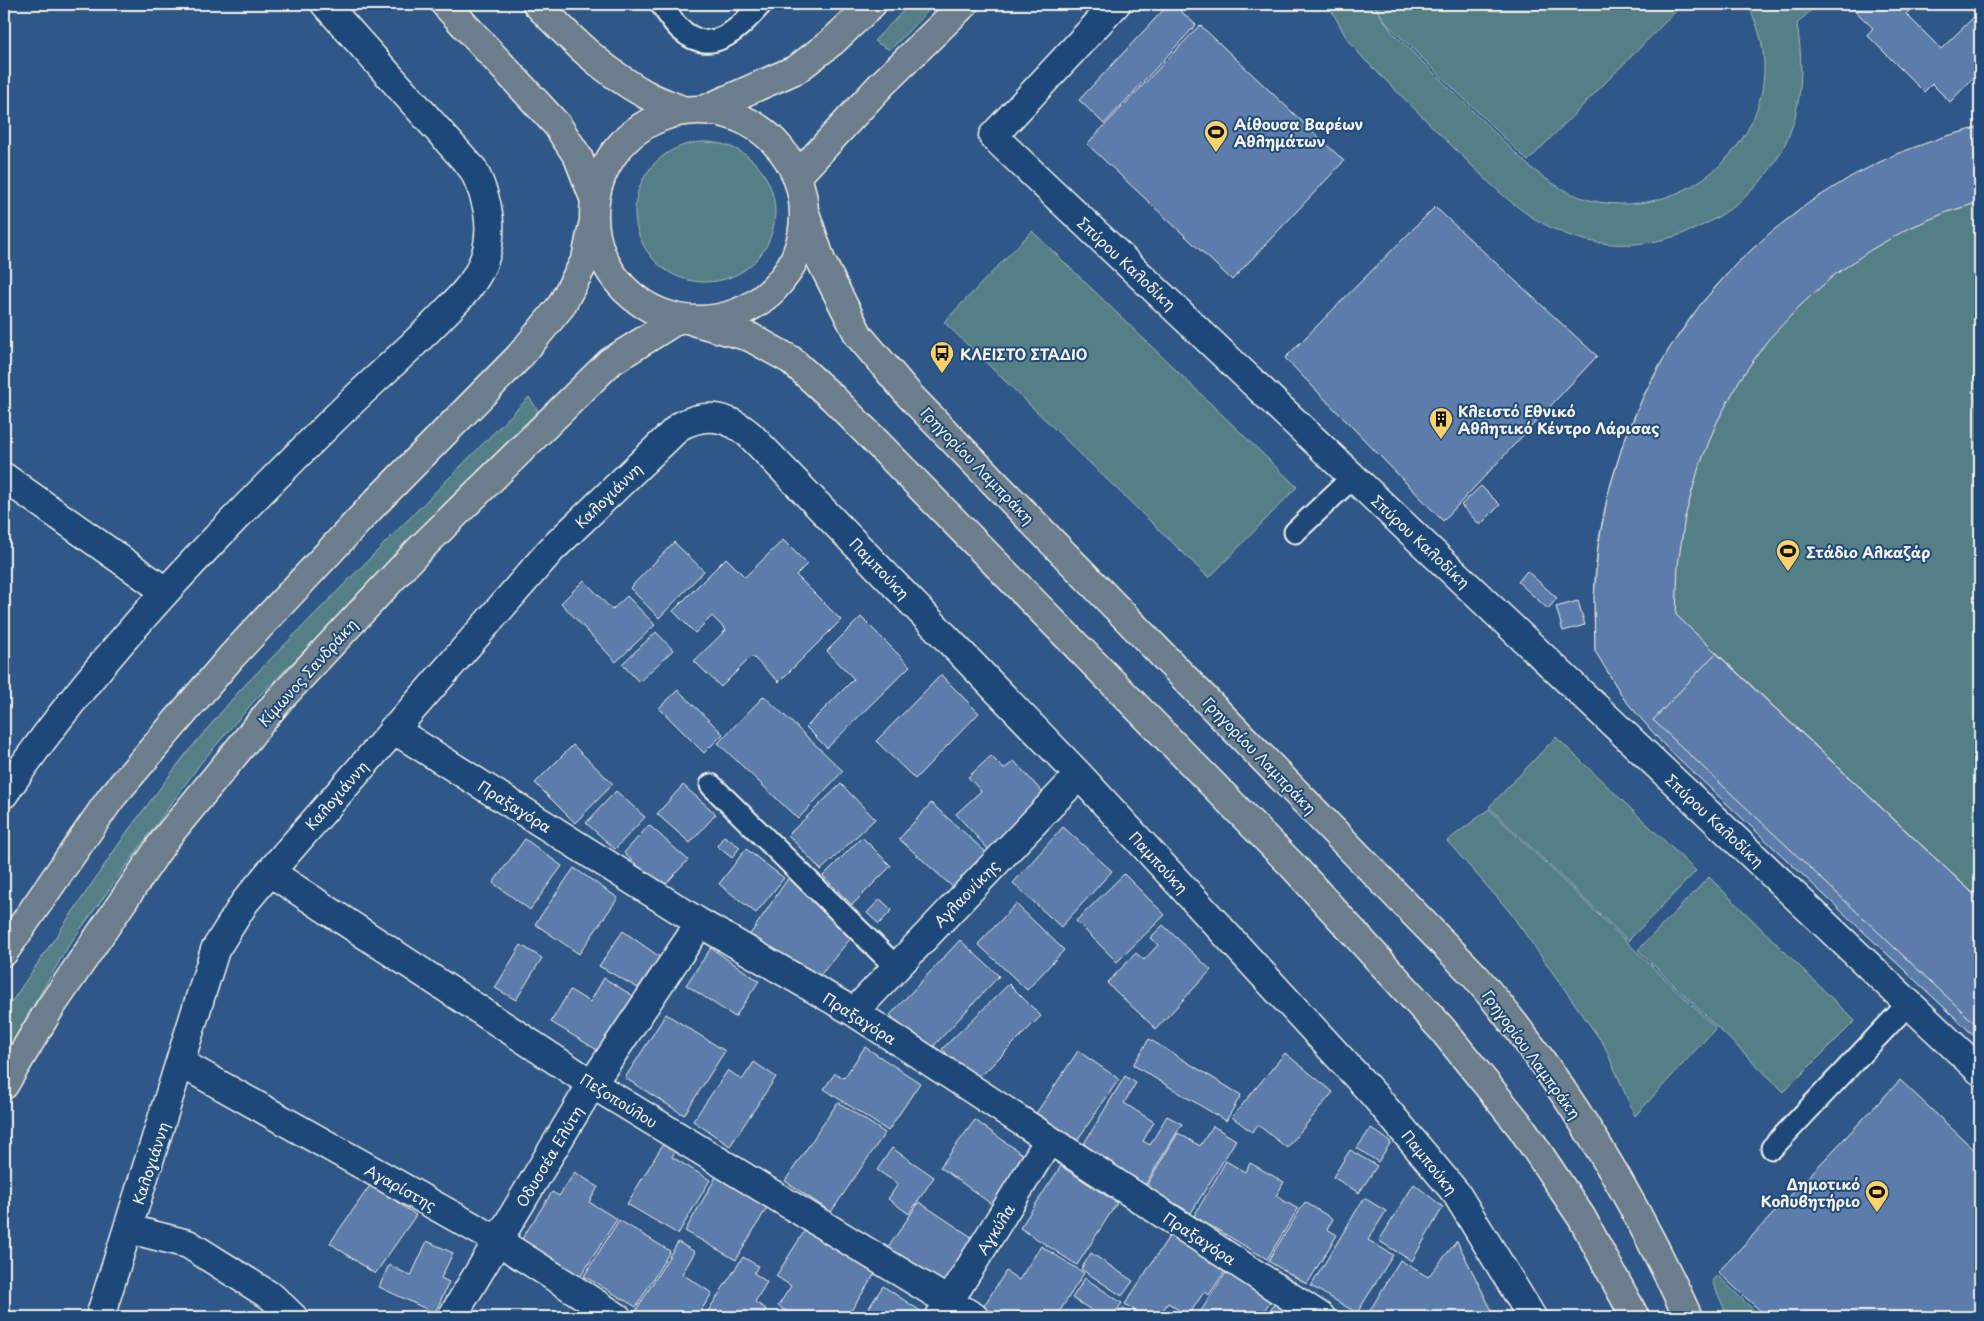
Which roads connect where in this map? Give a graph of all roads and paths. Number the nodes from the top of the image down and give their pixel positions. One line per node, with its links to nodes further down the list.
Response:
1 (325, 4): 19 (street)
2 (445, 4): 11 (main road)
3 (537, 4): 9 (main road)
4 (661, 4): 5 (lane)
5 (762, 4)
6 (872, 4): 9 (main road)
7 (964, 4): 10 (main road)
8 (1116, 4): 16 (street, Σπύρου Καλοδίκη)
9 (695, 110): 10 (main road); 11 (main road)
10 (798, 175): 12 (main road)
11 (594, 198): 13 (main road)
12 (806, 216): 14 (main road); 47 (main road, Γρηγορίου Λαμπράκη)
13 (594, 225): 14 (main road); 26 (main road)
14 (687, 321): 33 (main road, Κίμωνος Σανδράκη); 46 (main road)
15 (750, 435): 20 (street, Καλογιάννη); 21 (street, Παμπούκη)
16 (1353, 476): 18 (lane); 28 (street, Σπύρου Καλοδίκη)
17 (4, 477): 19 (street)
18 (1295, 532)
19 (165, 591): 23 (street)
20 (393, 729): 24 (street, Καλογιάννη); 25 (street, Πραξαγόρα)
21 (1079, 774): 27 (street, Αγλαονίκης); 45 (street, Παμπούκη)
22 (711, 785): 27 (lane)
23 (4, 794)
24 (270, 872): 30 (street, Καλογιάννη); 32 (street, Πεζοπούλου)
25 (700, 923): 29 (street, Πραξαγόρα); 32 (street, Οδυσσέα Ελύτη)
26 (4, 952)
27 (896, 967): 29 (street, Αγλαονίκης)
28 (1909, 1003): 31 (street, Σπύρου Καλοδίκη); 35 (lane)
29 (854, 1012): 34 (street, Πραξαγόρα)
30 (181, 1063): 36 (street, Καλογιάννη); 37 (street, Αγαρίστης)
31 (1980, 1071)
32 (592, 1084): 37 (street, Οδυσσέα Ελύτη); 38 (street, Πεζοπούλου)
33 (4, 1085)
34 (1049, 1140): 38 (street, Αγκύλα); 44 (street, Πραξαγόρα)
35 (1772, 1148)
36 (129, 1229): 39 (street, Καλογιάννη); 40 (street)
37 (498, 1241): 41 (street, Οδυσσέα Ελύτη); 42 (street, Αγαρίστης)
38 (944, 1310): 43 (street, Πεζοπούλου)
39 (100, 1317)
40 (293, 1317)
41 (452, 1317)
42 (617, 1317)
43 (974, 1317)
44 (1321, 1317)
45 (1532, 1317)
46 (1635, 1317)
47 (1688, 1317)

